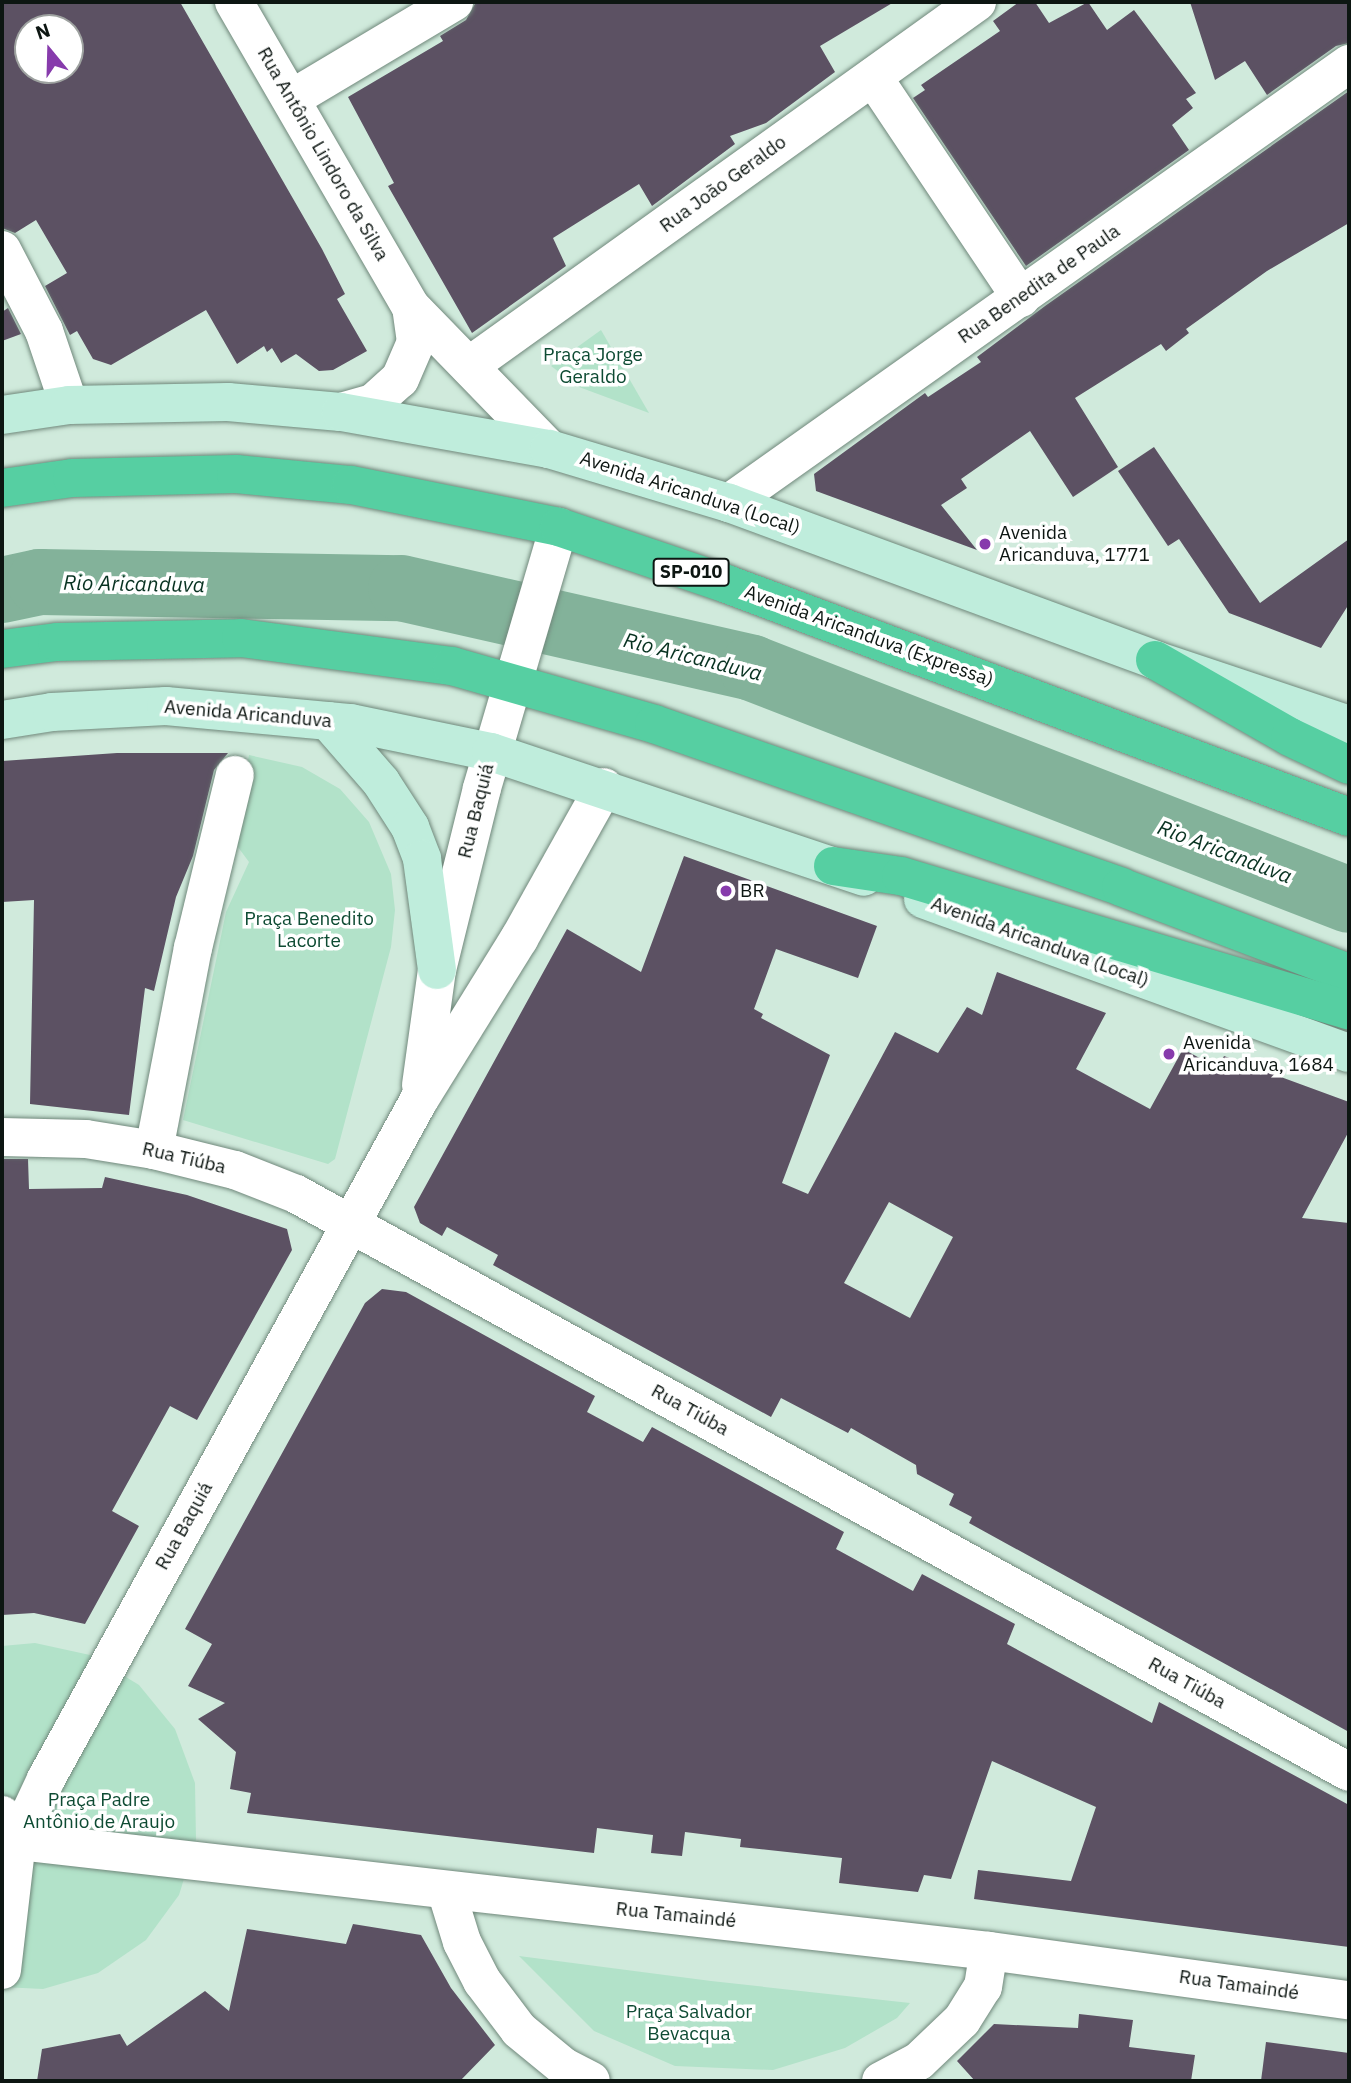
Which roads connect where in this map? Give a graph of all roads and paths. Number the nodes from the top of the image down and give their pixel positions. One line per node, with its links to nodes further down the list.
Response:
1 (234, 2): 6 (street, Rua Antônio Lindoro da Silva)
2 (454, 2): 6 (street)
3 (977, 2): 5 (street, Rua João Geraldo)
4 (1349, 64): 8 (street, Rua Benedita de Paula)
5 (873, 77): 8 (street); 10 (street, Rua João Geraldo)
6 (291, 99): 9 (street, Rua Antônio Lindoro da Silva)
7 (2, 250): 11 (street)
8 (1021, 298): 16 (street, Rua Benedita de Paula)
9 (411, 307): 10 (street, Rua Antônio Lindoro da Silva); 12 (street, Rua Antônio Lindoro da Silva)
10 (469, 366): 14 (street, Rua Antônio Lindoro da Silva)
11 (69, 405): 12 (main road, Avenida Aricanduva (Local)); 13 (main road, Avenida Aricanduva (Local))
12 (341, 412): 14 (main road, Avenida Aricanduva (Local))
13 (2, 415)
14 (549, 449): 16 (main road, Avenida Aricanduva (Local))
15 (2, 488): 17 (highway, Avenida Aricanduva (Expressa) / SP-010)
16 (729, 503): 19 (main road, Avenida Aricanduva (Local))
17 (556, 538): 20 (street, Rua Baquiá); 28 (highway, Avenida Aricanduva (Expressa) / SP-010)
18 (2, 649): 20 (highway)
19 (1155, 660): 23 (main road, Avenida Aricanduva (Local)); 25 (highway)
20 (516, 670): 24 (street, Rua Baquiá); 31 (highway)
21 (2, 720): 22 (main road, Avenida Aricanduva)
22 (328, 721): 24 (main road, Avenida Aricanduva); 30 (main road)
23 (1349, 725)
24 (491, 752): 27 (main road, Avenida Aricanduva (Local)); 30 (street, Rua Baquiá)
25 (1349, 765)
26 (235, 775): 36 (street)
27 (604, 787): 29 (main road, Avenida Aricanduva (Local)); 34 (street, Rua Baquiá)
28 (1349, 817)
29 (833, 866): 32 (highway); 33 (main road, Avenida Aricanduva (Local))
30 (437, 970): 34 (street, Rua Baquiá)
31 (1349, 973)
32 (1349, 1010)
33 (1349, 1053)
34 (419, 1100): 37 (street, Rua Baquiá)
35 (2, 1136): 36 (street, Rua Tiúba)
36 (154, 1150): 37 (street, Rua Tiúba)
37 (353, 1225): 38 (street, Rua Tiúba); 39 (street, Rua Baquiá)
38 (1349, 1772)
39 (7, 1832): 40 (street, Rua Tamaindé); 42 (street, Rua Baquiá)
40 (446, 1889): 41 (street, Rua Tamaindé); 44 (street)
41 (989, 1951): 43 (street, Rua Tamaindé); 45 (street)
42 (2, 1970)
43 (1349, 2000)
44 (592, 2081)
45 (881, 2081)

